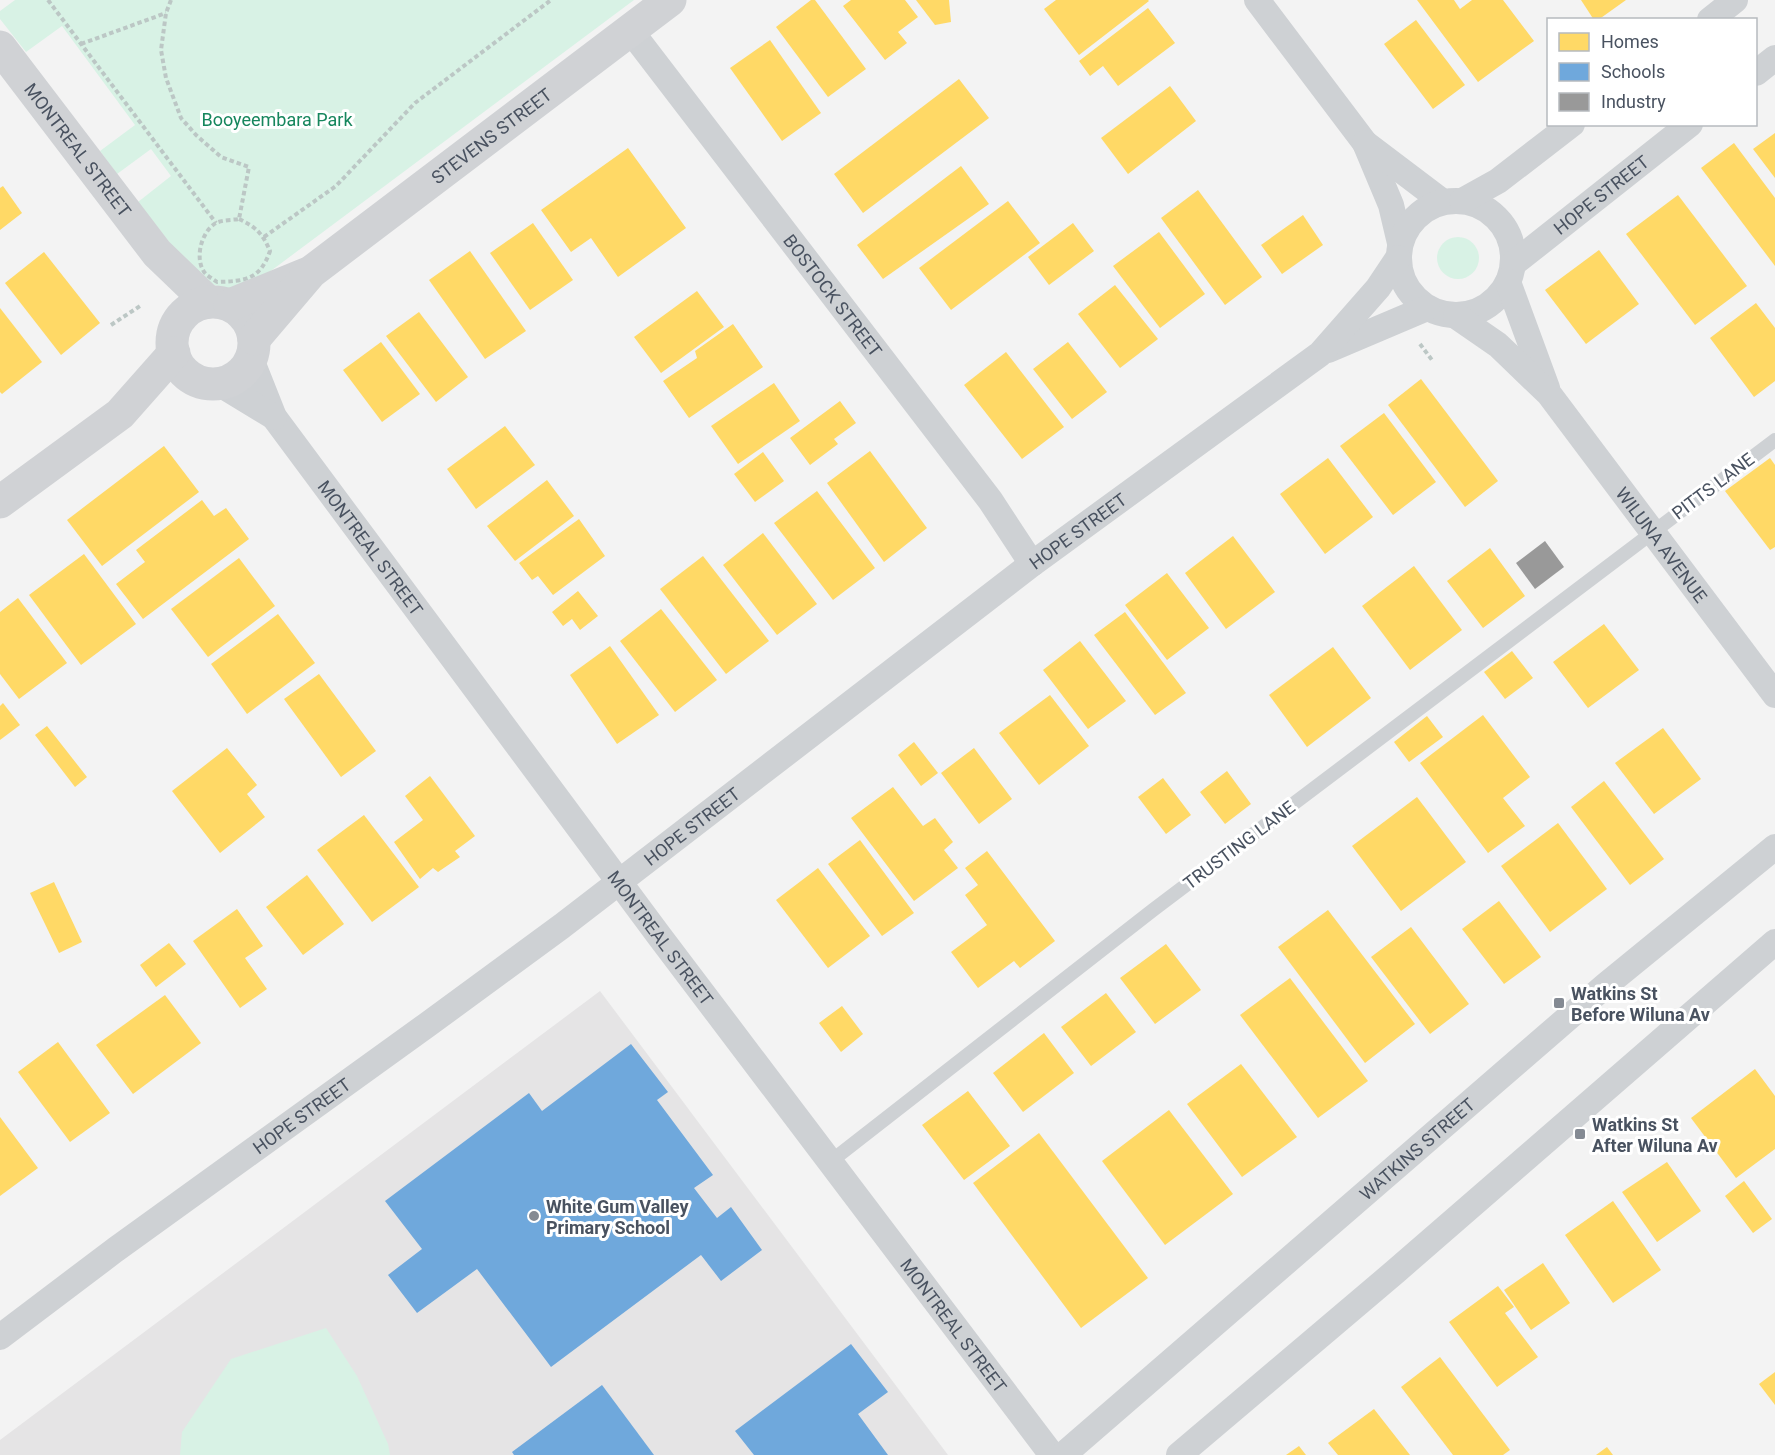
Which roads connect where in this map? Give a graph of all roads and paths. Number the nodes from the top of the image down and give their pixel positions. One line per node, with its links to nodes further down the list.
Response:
1 (48, 0): 10 (path)
2 (171, 0): 7 (path)
3 (551, 0): 20 (path)
4 (670, 0): 9 (street, STEVENS STREET)
5 (1257, 0): 16 (street)
6 (1735, 0): 8 (street)
7 (166, 13): 10 (path); 18 (path)
8 (1712, 18)
9 (630, 30): 23 (street, STEVENS STREET); 41 (street, BOSTOCK STREET)
10 (81, 44): 19 (path)
11 (0, 47): 22 (street, MONTREAL STREET)
12 (1775, 58): 13 (street)
13 (1757, 72)
14 (1569, 126): 17 (street)
15 (1688, 126): 24 (street, HOPE STREET)
16 (1365, 143): 17 (street); 21 (street)
17 (1453, 201): 21 (street); 24 (street)
18 (239, 219): 19 (path); 20 (path)
19 (216, 223): 20 (path)
20 (264, 237)
21 (1399, 250): 27 (street); 33 (street, HOPE STREET)
22 (157, 253): 25 (street, MONTREAL STREET); 29 (street, MONTREAL STREET)
23 (311, 272): 25 (street, STEVENS STREET); 31 (street, STEVENS STREET)
24 (1511, 273): 28 (street); 35 (street, WILUNA AVENUE)
25 (219, 304): 29 (street); 31 (street)
26 (140, 306): 30 (path)
27 (1427, 308): 28 (street); 33 (street, HOPE STREET)
28 (1456, 316): 35 (street, WILUNA AVENUE)
29 (178, 322): 32 (street)
30 (111, 325)
31 (253, 349): 34 (street); 37 (street, MONTREAL STREET)
32 (174, 354): 34 (street); 36 (street)
33 (1320, 354): 41 (street, HOPE STREET)
34 (208, 382): 36 (street); 37 (street, MONTREAL STREET)
35 (1549, 394): 40 (street, WILUNA AVENUE)
36 (120, 414): 39 (street)
37 (274, 417): 44 (street, MONTREAL STREET)
38 (1775, 440): 40 (lane, PITTS LANE)
39 (0, 502)
40 (1652, 532): 42 (street, WILUNA AVENUE); 46 (lane, TRUSTING LANE)
41 (1032, 564): 44 (street, HOPE STREET)
42 (1775, 695)
43 (1775, 847): 49 (street, WATKINS STREET)
44 (619, 882): 46 (street, MONTREAL STREET); 47 (street, HOPE STREET)
45 (1775, 942): 50 (street)
46 (830, 1162): 48 (street, MONTREAL STREET)
47 (0, 1337)
48 (1052, 1455)
49 (1063, 1455)
50 (1179, 1455)

